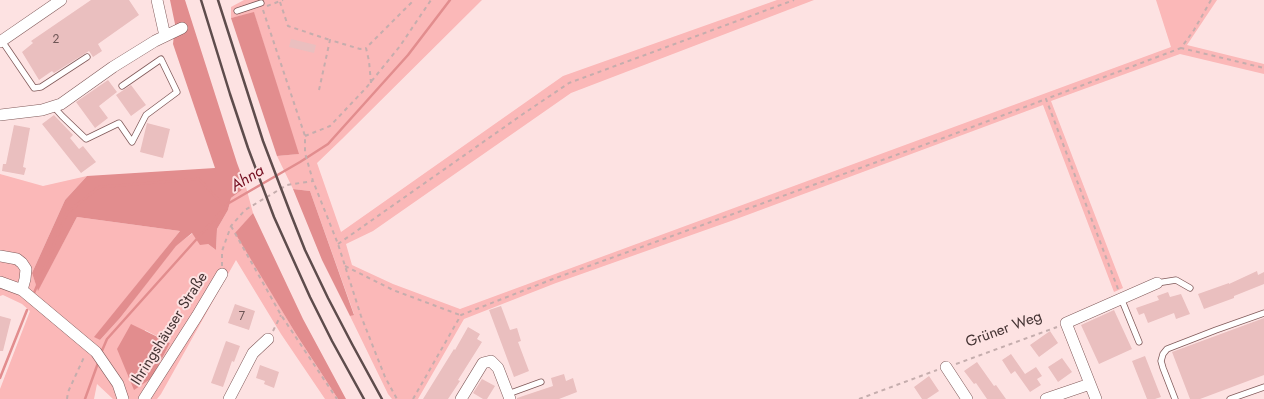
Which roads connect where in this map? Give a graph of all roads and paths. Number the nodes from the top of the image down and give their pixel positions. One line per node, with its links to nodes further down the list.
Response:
1 (61, 0): 14 (street)
2 (157, 0): 12 (street)
3 (414, 0): 15 (path)
4 (431, 0): 19 (path)
5 (794, 0): 28 (path)
6 (1211, 0): 16 (path)
7 (282, 1): 9 (path); 13 (path)
8 (261, 3): 10 (lane); 25 (path)
9 (271, 4)
10 (237, 11)
11 (182, 28): 12 (street)
12 (165, 36): 23 (street)
13 (330, 40): 15 (path); 21 (path)
14 (1, 41): 17 (lane)
15 (366, 48): 19 (path)
16 (1181, 48): 18 (path); 22 (path)
17 (87, 57)
18 (1264, 68)
19 (371, 83): 25 (path)
20 (122, 86): 23 (lane)
21 (319, 90)
22 (1046, 99): 36 (path); 39 (path)
23 (53, 106): 24 (street)
24 (0, 115)
25 (305, 136): 26 (path)
26 (313, 181): 27 (path); 28 (path)
27 (231, 226): 31 (path); 38 (path)
28 (338, 244): 30 (path)
29 (0, 256): 35 (street)
30 (345, 266): 39 (path); 54 (path)
31 (222, 274): 51 (street, Ihringshäuser Straße)
32 (0, 282): 35 (street, Ihringshäuser Straße)
33 (1157, 282): 34 (lane); 36 (street, Grüner Weg)
34 (1190, 288)
35 (22, 290): 43 (street, Ihringshäuser Straße)
36 (1121, 298): 40 (street, Grüner Weg); 42 (lane)
37 (1264, 313): 61 (lane)
38 (281, 315): 41 (path); 53 (path)
39 (461, 315): 55 (path)
40 (1066, 323): 44 (path, Grüner Weg); 46 (street)
41 (268, 339): 52 (street)
42 (1138, 342)
43 (96, 354): 49 (path); 50 (street, Ihringshäuser Straße)
44 (946, 367): 57 (path, Grüner Weg); 58 (street)
45 (542, 382): 48 (lane)
46 (1090, 384): 59 (street); 60 (street)
47 (1264, 387): 62 (lane)
48 (509, 397): 56 (street)
49 (67, 399)
50 (123, 399)
51 (144, 399)
52 (229, 399)
53 (336, 399)
54 (397, 399)
55 (413, 399)
56 (461, 399)
57 (859, 399)
58 (967, 399)
59 (1046, 399)
60 (1096, 399)
61 (1175, 399)
62 (1230, 399)

